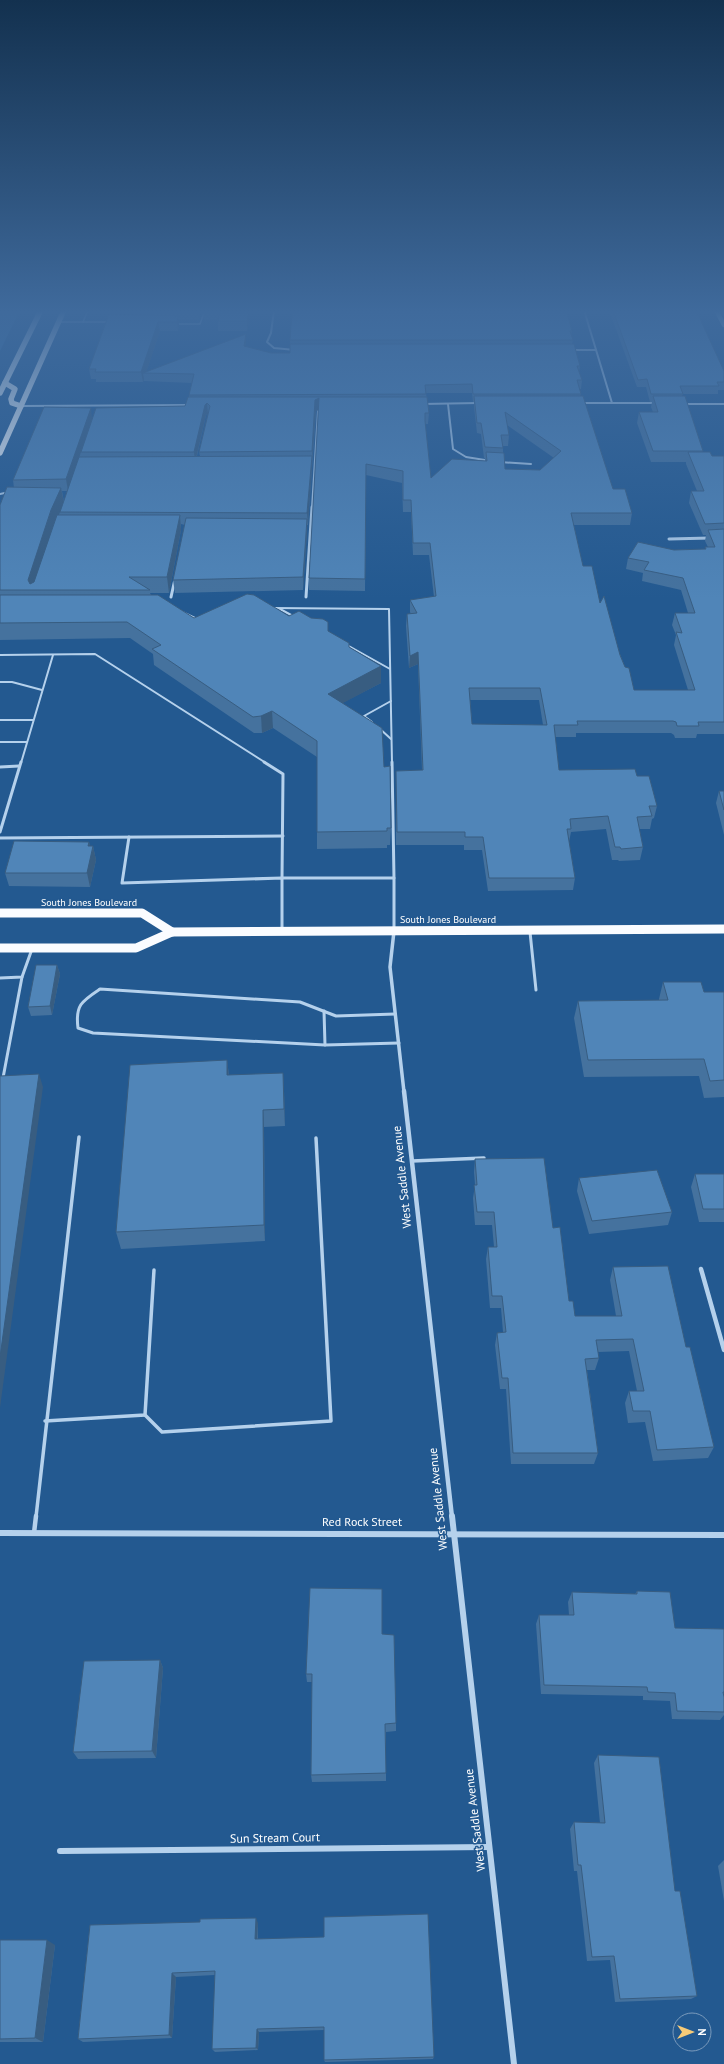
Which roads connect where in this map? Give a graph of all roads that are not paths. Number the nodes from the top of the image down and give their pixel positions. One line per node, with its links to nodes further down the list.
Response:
1 (21, 406): 6 (main road)
2 (319, 406): 4 (lane)
3 (448, 406): 8 (street)
4 (318, 411): 10 (street)
5 (0, 434): 6 (main road)
6 (6, 438): 7 (main road)
7 (0, 453)
8 (531, 464)
9 (307, 465): 10 (street)
10 (315, 465): 14 (street)
11 (15, 492): 12 (street)
12 (0, 494)
13 (302, 528): 14 (street)
14 (310, 528): 19 (street)
15 (669, 538): 16 (street)
16 (716, 538)
17 (176, 574): 18 (street)
18 (171, 597)
19 (306, 597)
20 (172, 608): 24 (lane)
21 (265, 608): 22 (lane)
22 (279, 608): 23 (lane); 28 (lane)
23 (300, 620)
24 (200, 621)
25 (341, 642): 28 (lane)
26 (52, 654): 27 (lane); 30 (lane); 40 (lane)
27 (0, 655)
28 (390, 669): 31 (lane)
29 (0, 682): 30 (lane)
30 (42, 690): 33 (lane)
31 (391, 701): 34 (lane); 34 (lane)
32 (0, 720): 33 (lane)
33 (33, 720): 36 (lane)
34 (392, 739): 44 (lane)
35 (0, 742): 36 (lane)
36 (27, 742): 37 (lane)
37 (19, 766): 38 (lane); 39 (lane)
38 (0, 767)
39 (0, 832)
40 (282, 836): 41 (lane); 43 (lane)
41 (129, 837): 42 (lane); 43 (lane)
42 (0, 838)
43 (282, 878): 44 (lane); 48 (lane)
44 (394, 878): 49 (lane)
45 (0, 913): 50 (main road, South Jones Boulevard)
46 (724, 929): 47 (main road, South Jones Boulevard)
47 (530, 930): 49 (main road, South Jones Boulevard); 55 (lane)
48 (282, 931): 49 (main road, South Jones Boulevard); 50 (main road, South Jones Boulevard)
49 (394, 931): 57 (street, West Saddle Avenue)
50 (172, 932): 52 (main road, South Jones Boulevard)
51 (0, 948): 52 (main road, South Jones Boulevard)
52 (32, 948): 53 (lane)
53 (22, 977): 54 (lane); 60 (lane)
54 (0, 978)
55 (536, 990)
56 (324, 1011): 57 (lane); 59 (lane); 59 (lane)
57 (395, 1014): 58 (street, West Saddle Avenue)
58 (399, 1043): 59 (lane); 64 (street, West Saddle Avenue)
59 (325, 1045)
60 (0, 1078)
61 (79, 1136): 69 (lane)
62 (316, 1138): 68 (lane)
63 (484, 1158): 64 (lane)
64 (412, 1161): 72 (street, West Saddle Avenue)
65 (701, 1269): 67 (street)
66 (154, 1270): 68 (lane)
67 (724, 1350)
68 (145, 1415): 69 (lane)
69 (45, 1421): 71 (lane)
70 (0, 1533): 71 (street, Red Rock Street)
71 (34, 1533): 72 (street, Red Rock Street)
72 (453, 1534): 73 (street, Red Rock Street); 74 (street, West Saddle Avenue)
73 (724, 1535)
74 (489, 1847): 75 (street, Sun Stream Court); 76 (street, West Saddle Avenue)
75 (60, 1851)
76 (514, 2064)

